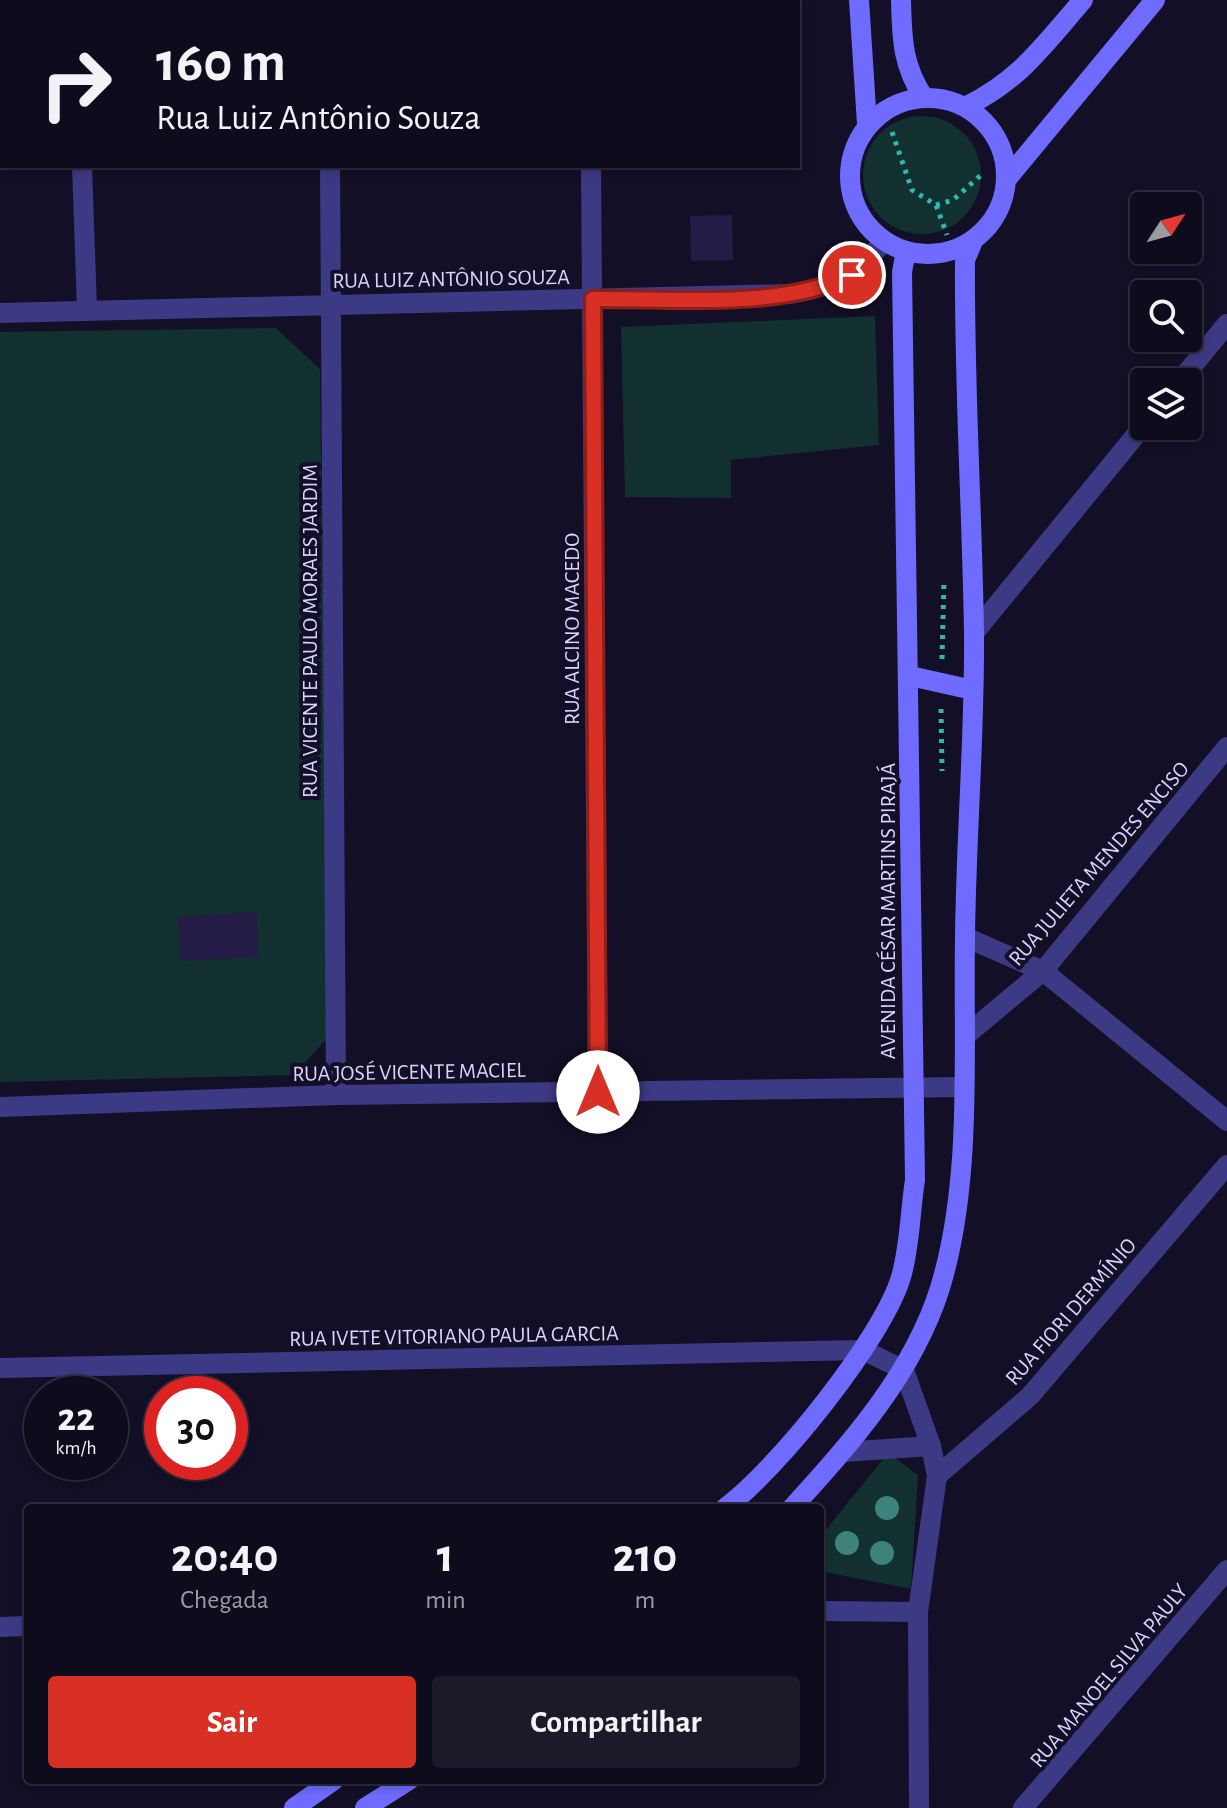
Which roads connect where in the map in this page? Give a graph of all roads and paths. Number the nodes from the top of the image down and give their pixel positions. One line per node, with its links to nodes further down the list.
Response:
1 (859, 0): 7 (street)
2 (901, 0): 5 (street)
3 (1083, 0): 6 (street)
4 (1155, 0): 11 (street)
5 (924, 98): 6 (street); 7 (street)
6 (965, 107): 11 (street)
7 (867, 124): 12 (street)
8 (82, 168): 17 (street)
9 (330, 168): 16 (street, RUA VICENTE PAULO MORAES JARDIM)
10 (591, 168): 15 (street, RUA ALCINO MACEDO)
11 (1006, 180): 13 (street)
12 (885, 241): 14 (street); 15 (street, RUA LUIZ ANTÔNIO SOUZA)
13 (973, 241): 14 (street); 22 (street)
14 (906, 251): 23 (street, AVENIDA CÉSAR MARTINS PIRAJÁ)
15 (593, 299): 16 (street, RUA LUIZ ANTÔNIO SOUZA); 31 (street, RUA ALCINO MACEDO)
16 (332, 305): 17 (street, RUA LUIZ ANTÔNIO SOUZA); 32 (street, RUA VICENTE PAULO MORAES JARDIM)
17 (87, 309): 18 (street, RUA LUIZ ANTÔNIO SOUZA)
18 (0, 313)
19 (1227, 324): 20 (street)
20 (1191, 368)
21 (1132, 440): 22 (street)
22 (974, 633): 24 (street)
23 (910, 676): 24 (street); 29 (street, AVENIDA CÉSAR MARTINS PIRAJÁ)
24 (973, 690): 26 (street)
25 (1227, 747): 27 (street, RUA JULIETA MENDES ENCISO)
26 (965, 937): 27 (street); 28 (street)
27 (1043, 971): 28 (street, RUA JULIETA MENDES ENCISO); 34 (street)
28 (965, 1036): 30 (street)
29 (911, 1087): 30 (street, RUA JOSÉ VICENTE MACIEL); 31 (street, RUA JOSÉ VICENTE MACIEL); 36 (street, AVENIDA CÉSAR MARTINS PIRAJÁ)
30 (962, 1087): 38 (street)
31 (598, 1092): 32 (street, RUA JOSÉ VICENTE MACIEL)
32 (336, 1095): 33 (street, RUA JOSÉ VICENTE MACIEL)
33 (0, 1107)
34 (1227, 1121)
35 (1227, 1165): 41 (street, RUA FIORI DERMÍNIO)
36 (863, 1350): 37 (street, RUA IVETE VITORIANO PAULA GARCIA); 38 (street, RUA IVETE VITORIANO PAULA GARCIA); 42 (street, AVENIDA CÉSAR MARTINS PIRAJÁ)
37 (0, 1368)
38 (904, 1370): 39 (street); 40 (street)
39 (931, 1446): 40 (street); 41 (street)
40 (843, 1452): 43 (street)
41 (937, 1476): 46 (street)
42 (729, 1504)
43 (796, 1504)
44 (1227, 1570): 54 (street, RUA MANOEL SILVA PAULY)
45 (824, 1611): 46 (street)
46 (918, 1612): 53 (street)
47 (24, 1626): 48 (street)
48 (0, 1627)
49 (328, 1784): 51 (street)
50 (403, 1784): 52 (street)
51 (294, 1808)
52 (365, 1808)
53 (919, 1808)
54 (1023, 1808)

